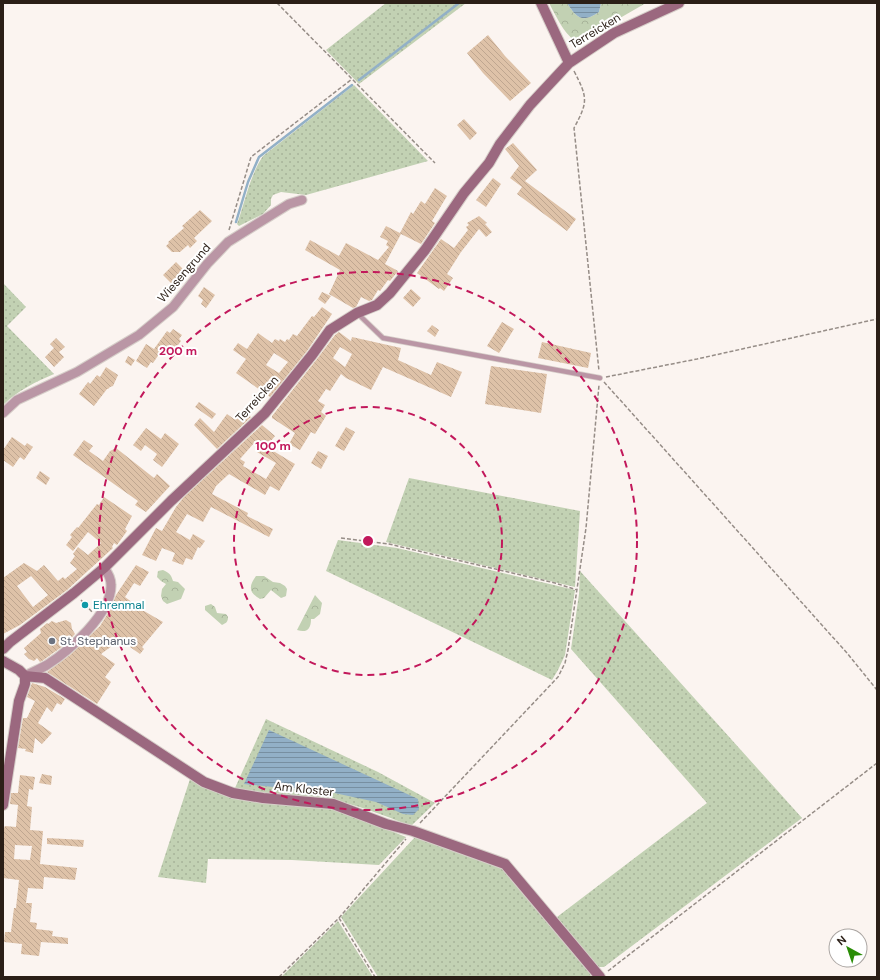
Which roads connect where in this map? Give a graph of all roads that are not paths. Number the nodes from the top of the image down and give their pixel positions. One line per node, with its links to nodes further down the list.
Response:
1 (541, 3): 3 (main road)
2 (679, 3): 3 (main road, Terreicken)
3 (569, 63): 5 (main road, Terreicken)
4 (302, 200): 7 (street, Wiesengrund)
5 (357, 313): 6 (lane); 8 (main road, Terreicken)
6 (600, 378)
7 (3, 413)
8 (104, 568): 9 (main road, Terreicken); 11 (street)
9 (3, 649)
10 (3, 661): 11 (main road)
11 (25, 676): 12 (main road); 13 (main road, Am Kloster)
12 (3, 805)
13 (604, 975)

